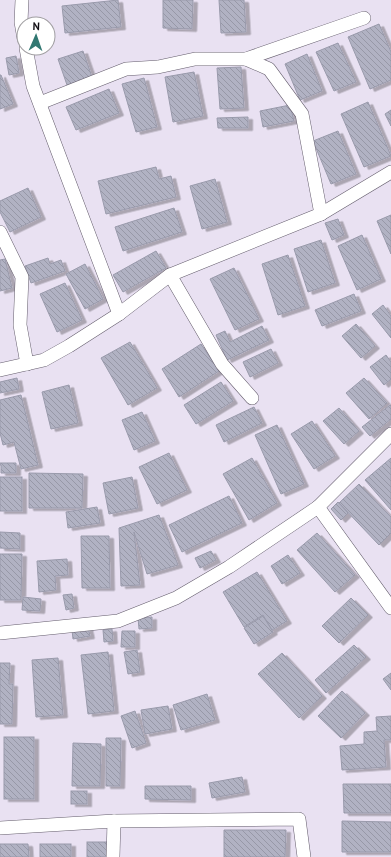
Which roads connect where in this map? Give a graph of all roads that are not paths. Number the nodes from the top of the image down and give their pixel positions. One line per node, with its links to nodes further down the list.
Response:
1 (22, 0): 2 (street)
2 (21, 16)
3 (364, 18): 5 (street)
4 (27, 56): 6 (street)
5 (246, 59): 6 (street); 8 (street)
6 (40, 103): 11 (street)
7 (391, 172): 8 (street)
8 (321, 214): 10 (street)
9 (0, 232): 12 (street)
10 (170, 275): 11 (street); 14 (street)
11 (119, 314): 12 (street)
12 (27, 364): 13 (street)
13 (0, 370)
14 (252, 398)
15 (391, 434): 16 (street)
16 (318, 506): 17 (street); 18 (street)
17 (391, 608)
18 (0, 633)
19 (114, 821): 20 (street); 21 (street); 22 (street)
20 (0, 828)
21 (113, 857)
22 (304, 857)

